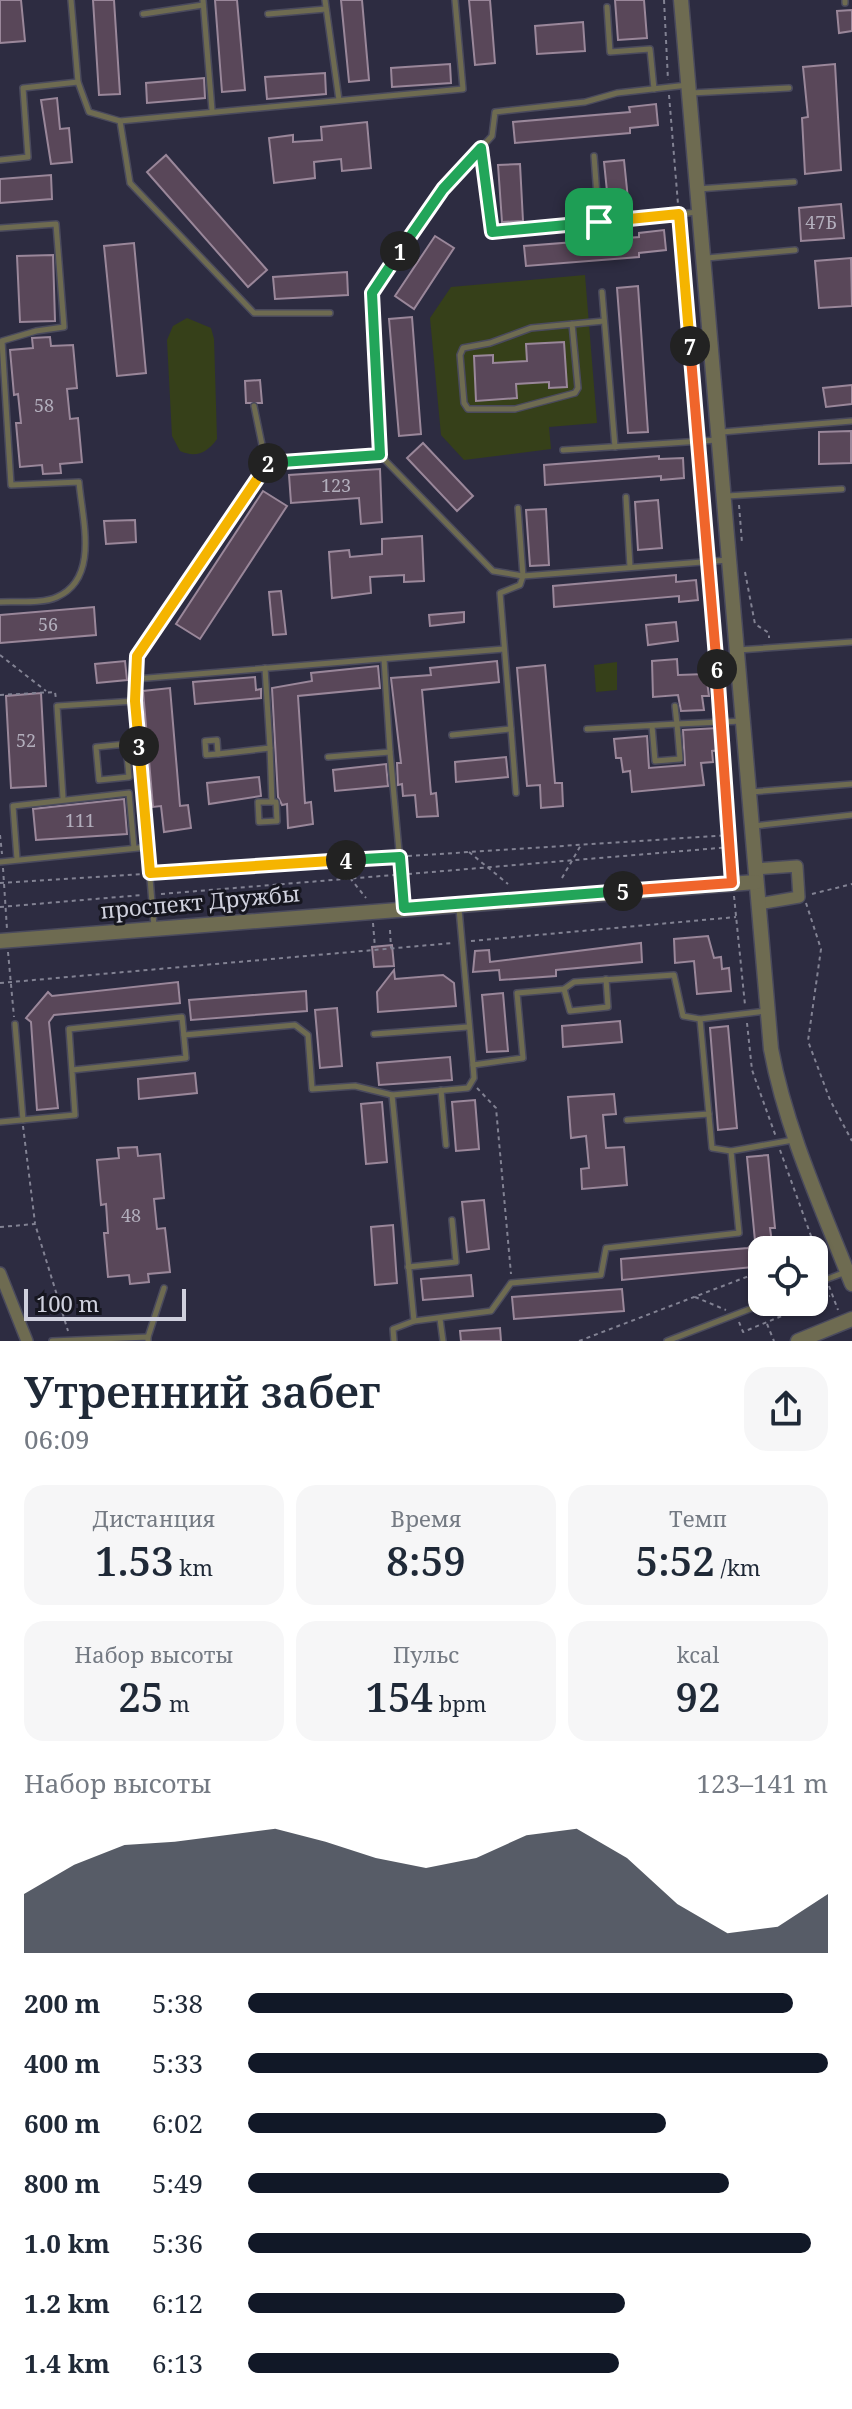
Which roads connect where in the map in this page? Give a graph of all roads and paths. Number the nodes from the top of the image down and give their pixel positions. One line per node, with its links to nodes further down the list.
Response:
1 (71, 0): 11 (lane)
2 (325, 0): 8 (lane)
3 (455, 0): 16 (lane)
4 (664, 0): 12 (path)
5 (681, 0): 15 (street)
6 (203, 3): 9 (lane); 17 (lane)
7 (607, 7): 14 (lane)
8 (326, 9): 10 (lane); 16 (lane)
9 (143, 14)
10 (268, 14)
11 (78, 82): 18 (lane); 21 (lane)
12 (668, 88): 14 (lane); 15 (lane); 25 (path)
13 (789, 88): 15 (lane)
14 (654, 89): 19 (lane)
15 (689, 89): 23 (street)
16 (339, 100): 17 (lane)
17 (212, 110): 18 (lane)
18 (120, 121): 31 (lane)
19 (481, 148): 26 (lane); 40 (lane)
20 (594, 156): 26 (lane)
21 (0, 160)
22 (794, 182): 23 (lane)
23 (697, 189): 24 (street)
24 (699, 211): 25 (lane); 29 (street)
25 (679, 214): 26 (lane); 37 (path)
26 (599, 222)
27 (0, 228): 53 (lane)
28 (795, 250): 29 (lane)
29 (702, 258): 36 (street)
30 (602, 292): 32 (lane)
31 (330, 313)
32 (604, 321): 33 (lane); 38 (lane)
33 (572, 324): 33 (lane)
34 (254, 406): 41 (lane)
35 (852, 421): 36 (lane)
36 (717, 436): 37 (lane); 45 (street)
37 (698, 441): 38 (lane); 49 (path)
38 (615, 447): 39 (lane)
39 (563, 450)
40 (380, 455): 41 (lane); 52 (lane)
41 (266, 464): 65 (lane)
42 (842, 489): 43 (lane)
43 (739, 496): 45 (lane); 47 (path)
44 (626, 497): 50 (lane)
45 (722, 497): 48 (street)
46 (518, 508): 52 (lane)
47 (742, 543)
48 (729, 560): 49 (lane); 61 (street)
49 (708, 562): 50 (lane); 55 (path)
50 (630, 567): 52 (lane)
51 (745, 572): 59 (path)
52 (523, 576): 60 (lane)
53 (0, 602)
54 (717, 613): 55 (path)
55 (712, 614): 57 (path)
56 (720, 641): 57 (path)
57 (714, 642): 71 (path)
58 (852, 642): 59 (lane)
59 (770, 647): 61 (lane)
60 (504, 649): 63 (lane); 75 (lane)
61 (737, 650): 72 (street)
62 (0, 655): 66 (path)
63 (384, 659): 64 (lane); 79 (lane)
64 (265, 668): 65 (lane); 78 (lane)
65 (135, 679): 68 (lane)
66 (48, 692): 67 (path); 69 (path)
67 (0, 695)
68 (135, 701): 69 (lane); 82 (lane)
69 (57, 706): 87 (lane)
70 (675, 706): 73 (lane)
71 (721, 721): 72 (lane); 73 (lane); 92 (path)
72 (743, 721): 85 (street)
73 (677, 724): 74 (lane); 74 (lane)
74 (652, 726): 76 (lane)
75 (511, 729): 77 (lane); 86 (lane)
76 (587, 729)
77 (452, 735)
78 (270, 748): 80 (lane); 88 (lane)
79 (390, 752): 81 (lane); 98 (lane)
80 (218, 754)
81 (328, 757)
82 (141, 771): 83 (lane); 94 (lane)
83 (129, 772): 83 (lane)
84 (852, 784): 85 (lane)
85 (750, 792): 90 (street)
86 (516, 793)
87 (63, 798): 96 (lane); 99 (lane)
88 (272, 802): 88 (lane)
89 (852, 815): 90 (lane)
90 (753, 826): 105 (street)
91 (0, 835): 101 (path)
92 (731, 835): 93 (path); 95 (path)
93 (582, 844): 97 (path); 100 (path)
94 (148, 847): 96 (lane); 103 (lane)
95 (731, 847): 100 (path); 108 (path)
96 (134, 848): 99 (lane)
97 (469, 852): 98 (path); 102 (path)
98 (400, 857): 103 (path); 104 (lane)
99 (17, 859): 101 (lane)
100 (572, 860): 102 (path); 106 (path)
101 (1, 862): 107 (path)
102 (488, 868): 104 (path); 109 (path)
103 (150, 873): 107 (path); 111 (lane)
104 (401, 875): 111 (path); 117 (lane)
105 (756, 875): 108 (street); 112 (street); 114 (street)
106 (562, 878)
107 (2, 883): 115 (path)
108 (732, 883): 113 (street)
109 (508, 884)
110 (852, 884): 112 (path)
111 (151, 894): 115 (path); 119 (lane)
112 (799, 897): 114 (street); 144 (path)
113 (459, 904): 117 (street, проспект Дружбы); 122 (lane)
114 (758, 904): 128 (street)
115 (6, 906): 116 (path); 121 (path)
116 (0, 907)
117 (404, 908): 119 (street, проспект Дружбы)
118 (736, 917): 122 (path)
119 (154, 927): 121 (street, проспект Дружбы)
120 (390, 930): 123 (path)
121 (4, 941): 125 (path)
122 (462, 942): 123 (path); 131 (lane)
123 (391, 948): 125 (path)
124 (606, 979): 127 (lane); 127 (lane); 129 (lane)
125 (10, 982): 126 (path); 130 (path)
126 (0, 983)
127 (564, 989): 134 (lane)
128 (767, 1011): 129 (lane); 143 (street)
129 (700, 1019): 139 (lane)
130 (15, 1024): 140 (lane)
131 (468, 1027): 132 (lane); 134 (lane)
132 (374, 1034)
133 (184, 1035): 135 (lane); 135 (lane); 138 (lane)
134 (473, 1065): 136 (lane)
135 (72, 1070): 140 (lane)
136 (471, 1082): 137 (lane); 155 (path)
137 (441, 1090): 138 (lane); 145 (lane)
138 (392, 1095): 150 (lane)
139 (709, 1114): 141 (lane); 146 (lane)
140 (23, 1120): 142 (lane); 148 (path)
141 (627, 1120)
142 (0, 1122)
143 (797, 1139): 146 (lane); 153 (street)
144 (852, 1141)
145 (446, 1145)
146 (731, 1151): 155 (lane)
147 (452, 1220): 150 (lane)
148 (35, 1224): 149 (path); 168 (path)
149 (0, 1227)
150 (408, 1267): 163 (lane)
151 (0, 1273): 170 (street)
152 (748, 1276): 174 (path)
153 (850, 1278): 154 (lane)
154 (828, 1280)
155 (511, 1283): 162 (lane)
156 (828, 1285): 158 (path)
157 (164, 1288): 167 (lane)
158 (832, 1296): 159 (path); 164 (path)
159 (828, 1298)
160 (748, 1310): 175 (lane)
161 (784, 1316): 165 (path)
162 (440, 1319): 163 (lane); 173 (lane)
163 (414, 1321): 172 (lane)
164 (847, 1321): 177 (street)
165 (766, 1323): 166 (path); 176 (path)
166 (743, 1332)
167 (148, 1339): 169 (lane)
168 (71, 1340): 169 (lane); 171 (lane)
169 (97, 1340)
170 (27, 1341)
171 (52, 1341)
172 (394, 1341)
173 (443, 1341)
174 (579, 1341)
175 (667, 1341)
176 (774, 1341)
177 (798, 1341)

